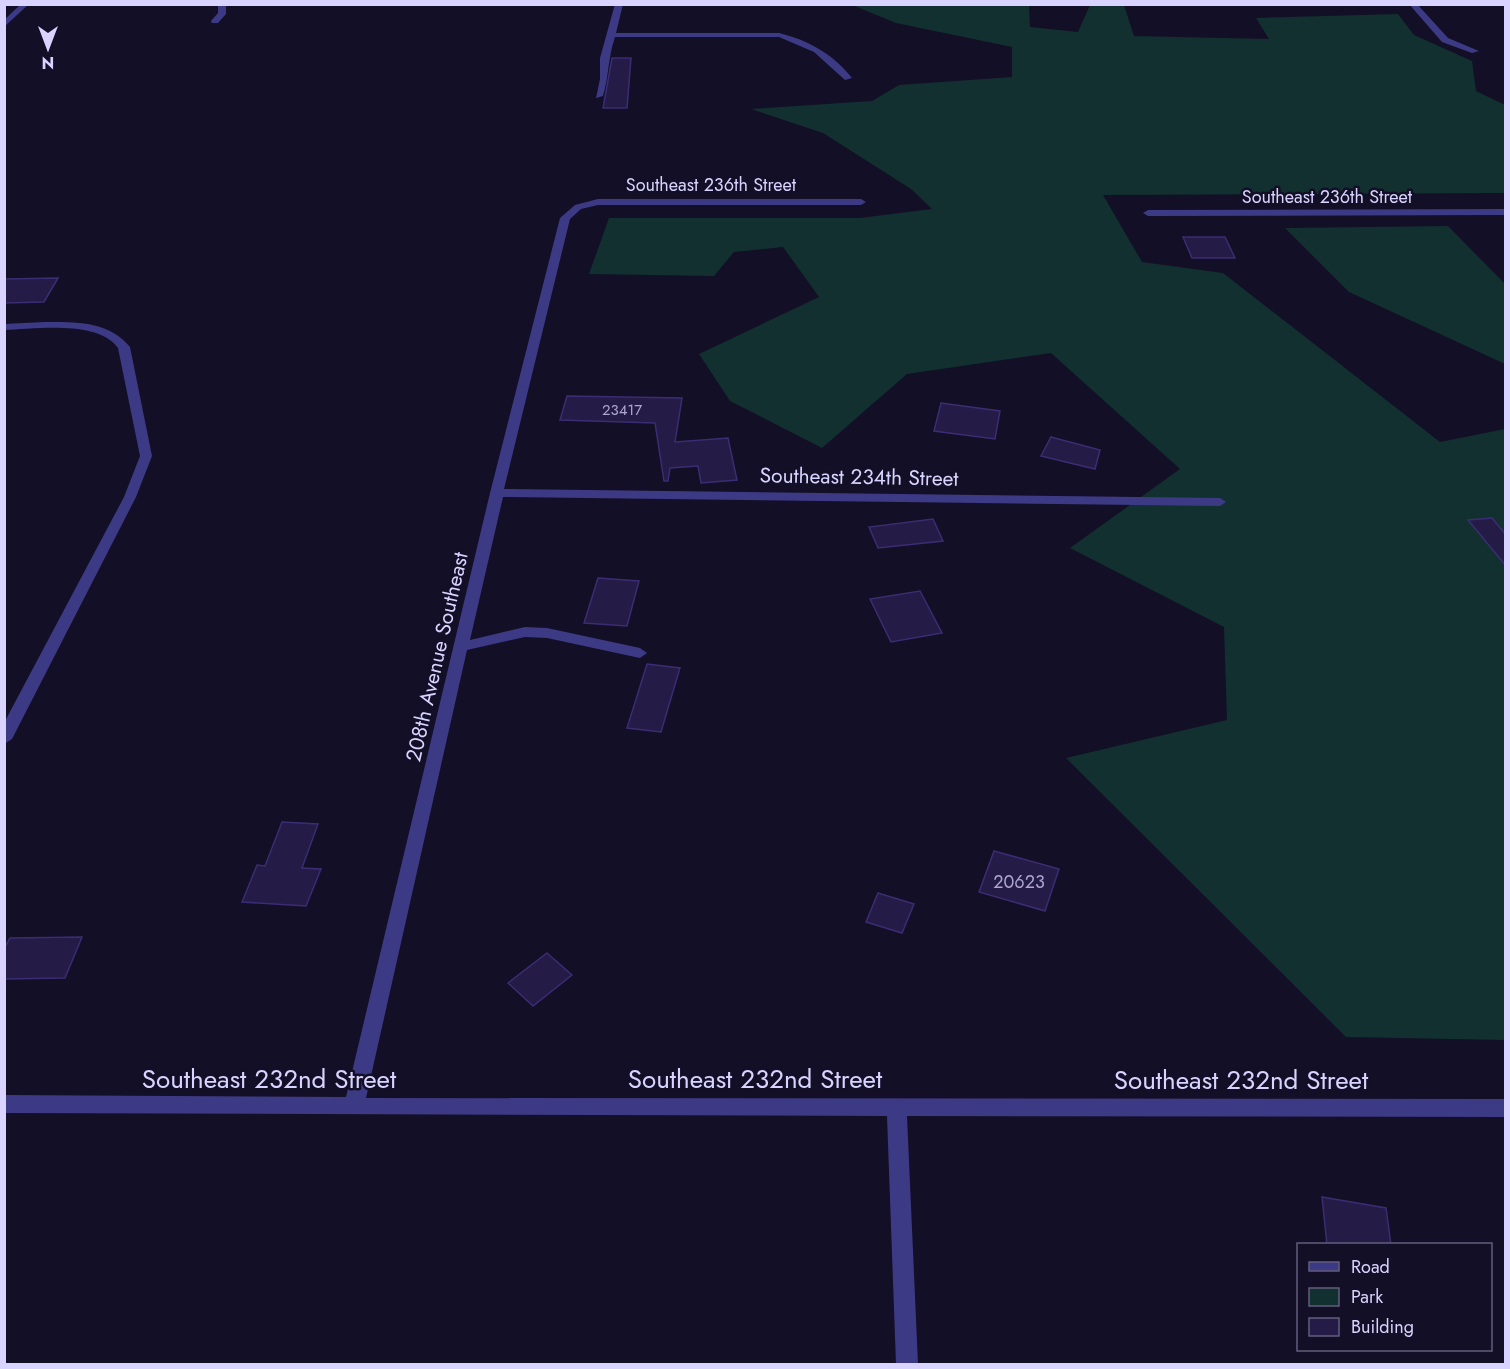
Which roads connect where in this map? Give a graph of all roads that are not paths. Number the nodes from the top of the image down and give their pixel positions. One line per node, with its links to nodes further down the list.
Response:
1 (26, 4): 6 (street)
2 (222, 4): 5 (street)
3 (619, 4): 7 (street)
4 (1412, 4): 8 (street)
5 (215, 21)
6 (4, 25)
7 (612, 35): 9 (street); 10 (street)
8 (1475, 51)
9 (848, 78)
10 (599, 96)
11 (861, 202): 14 (street, Southeast 236th Street)
12 (1506, 212): 13 (street, Southeast 236th Street)
13 (1148, 213)
14 (565, 218): 16 (street, 208th Avenue Southeast)
15 (4, 327): 20 (street)
16 (496, 494): 17 (street, Southeast 234th Street); 18 (street, 208th Avenue Southeast)
17 (1220, 502)
18 (460, 647): 19 (street); 23 (street, 208th Avenue Southeast)
19 (640, 653)
20 (4, 739)
21 (4, 1104): 23 (street, Southeast 232nd Street)
22 (897, 1106): 23 (street, Southeast 232nd Street); 24 (street, Southeast 232nd Street); 25 (street)
23 (354, 1107)
24 (1506, 1108)
25 (907, 1365)

